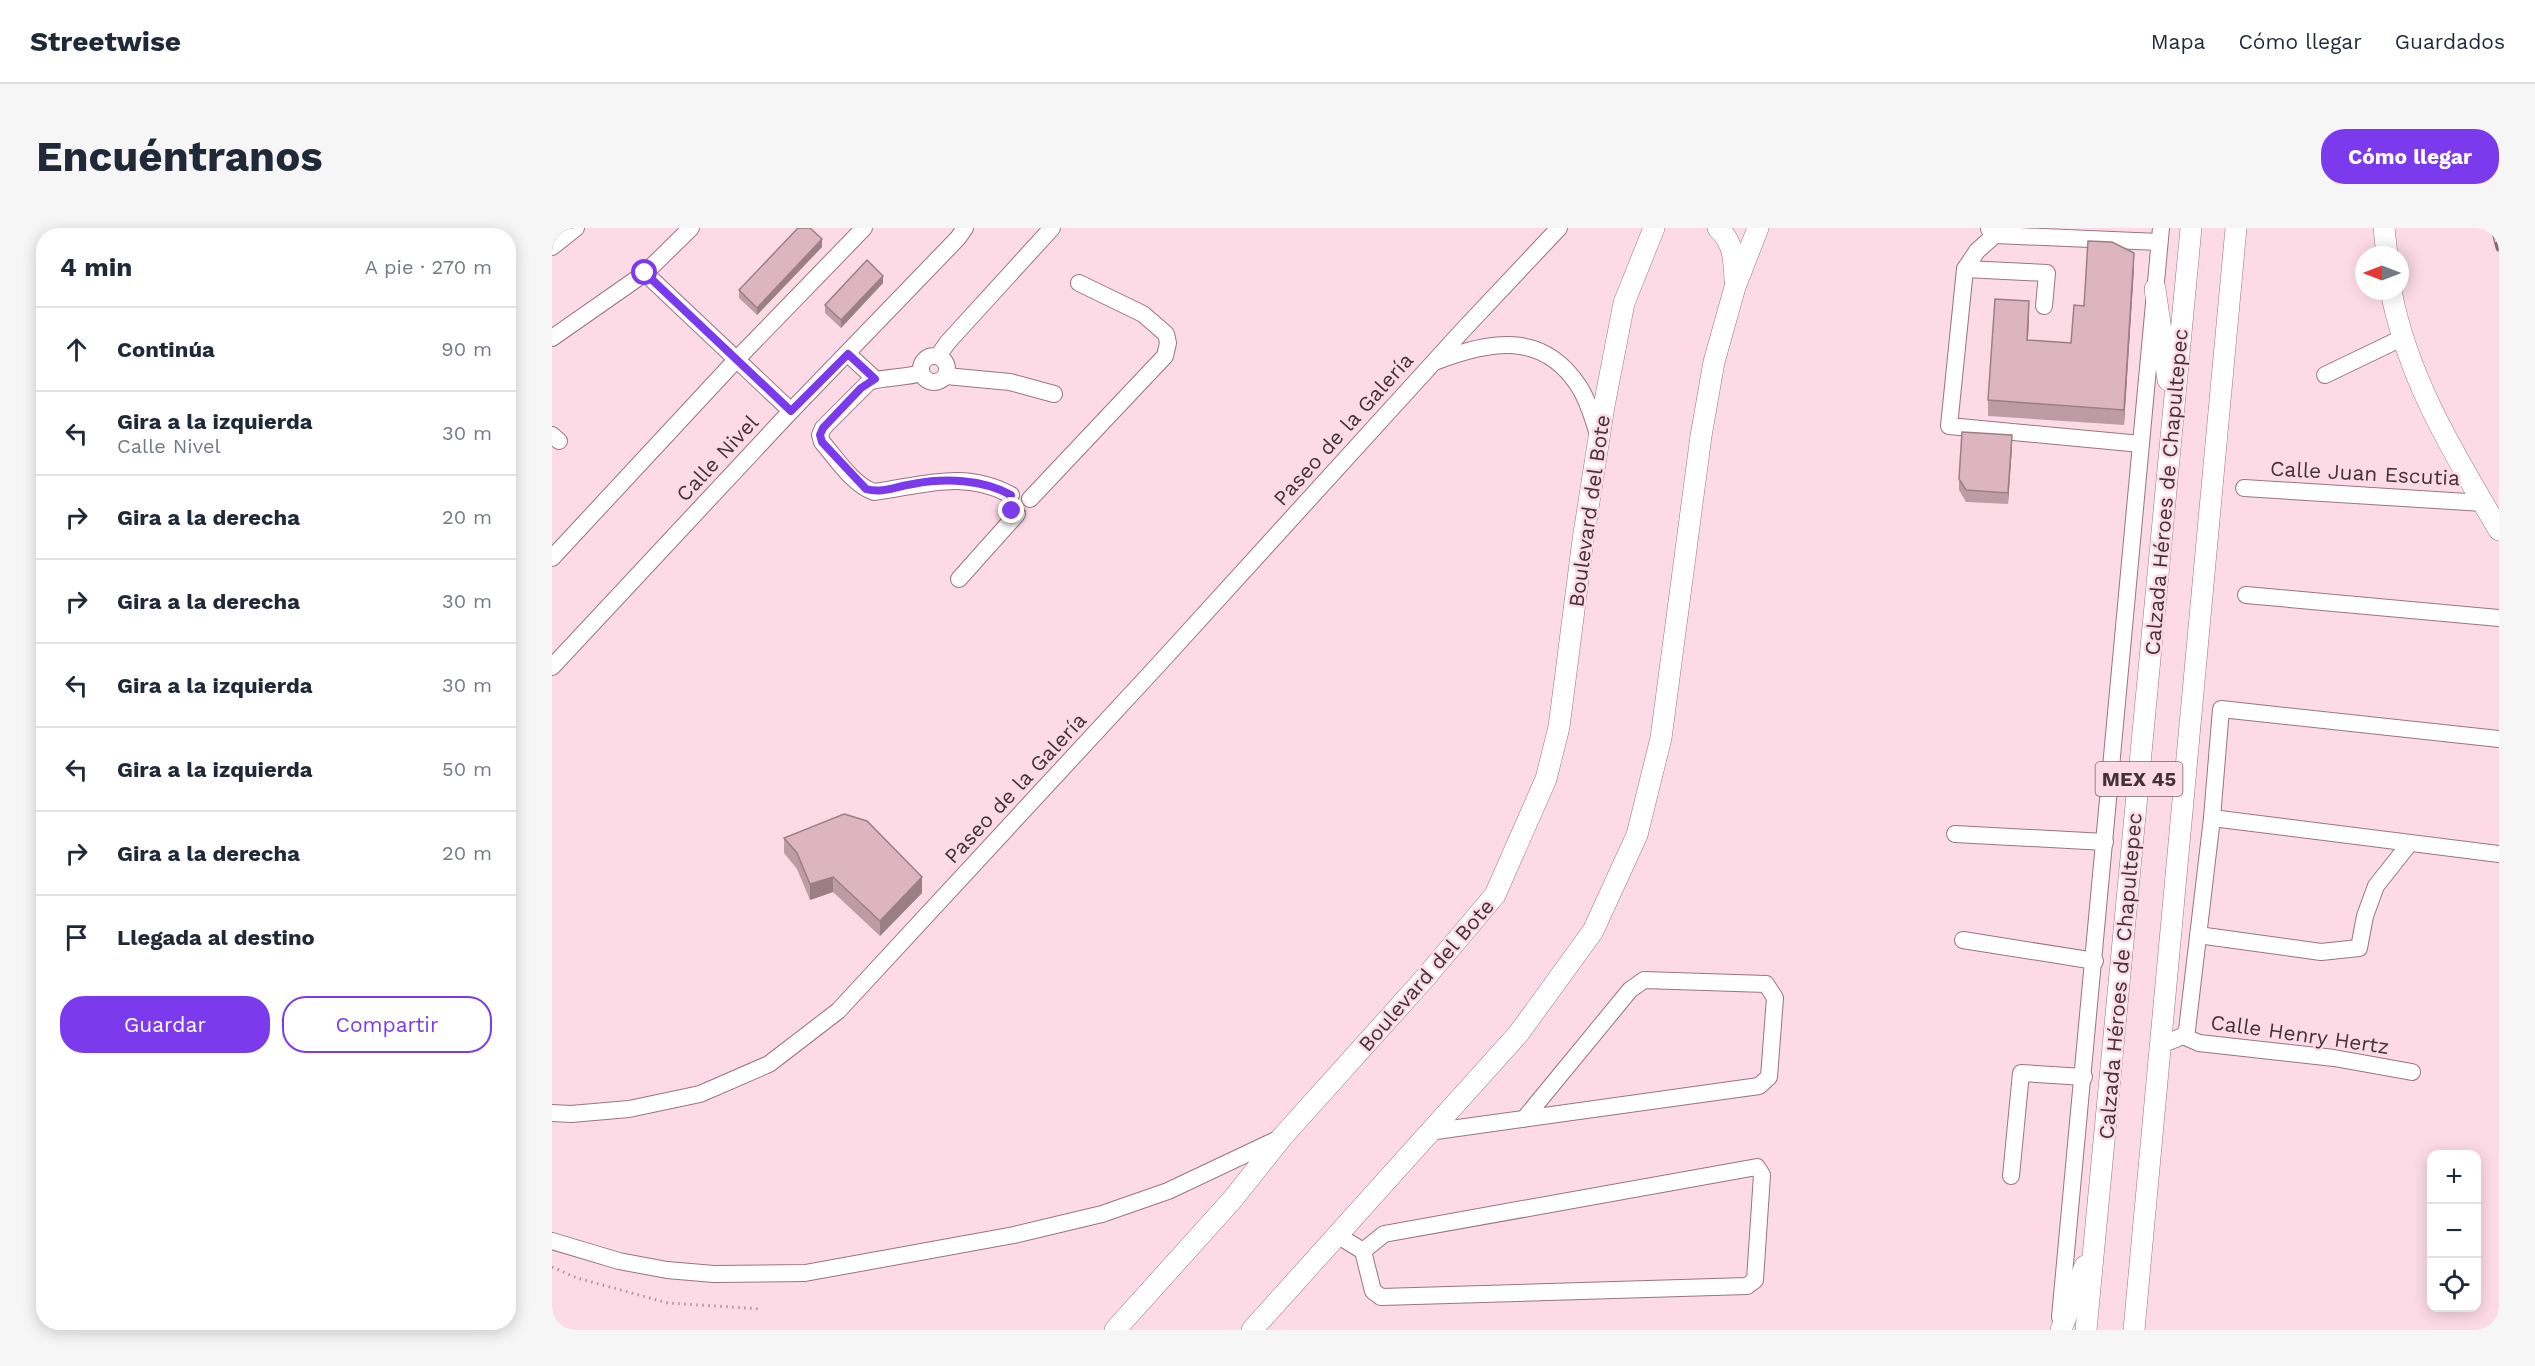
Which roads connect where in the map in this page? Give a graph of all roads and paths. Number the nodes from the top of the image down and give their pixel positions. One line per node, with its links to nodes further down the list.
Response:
1 (576, 228): 17 (street)
2 (691, 228): 19 (street)
3 (864, 228): 29 (street)
4 (965, 228): 27 (street, Calle Nivel)
5 (1052, 228): 28 (street)
6 (1559, 228): 30 (street, Paseo de la Galería)
7 (1668, 228): 15 (main road)
8 (1718, 228): 21 (main road)
9 (1758, 228): 21 (main road)
10 (2191, 228): 37 (main road, Calzada Héroes de Chapultepec / MEX 45)
11 (2236, 228): 61 (main road, MEX 45)
12 (2384, 228): 16 (main road)
13 (1991, 231): 14 (street); 18 (street)
14 (2160, 235): 22 (street)
15 (1651, 237): 38 (main road, Boulevard del Bote)
16 (2385, 246)
17 (552, 247)
18 (1965, 268): 24 (street); 39 (street)
19 (645, 273): 25 (street); 29 (street)
20 (1078, 283): 42 (street)
21 (1735, 287): 66 (main road)
22 (2155, 289): 37 (main road); 39 (street)
23 (2393, 300): 26 (main road)
24 (2044, 306)
25 (552, 338)
26 (2402, 338): 32 (street); 43 (main road)
27 (848, 354): 34 (street); 36 (street, Calle Nivel)
28 (938, 356): 31 (street); 33 (street)
29 (736, 360): 36 (street); 46 (street)
30 (1434, 362): 38 (street); 64 (street, Paseo de la Galería)
31 (921, 373): 33 (street); 34 (street)
32 (2325, 375)
33 (945, 376): 35 (street)
34 (875, 379): 41 (street)
35 (1054, 394)
36 (791, 411): 50 (street, Calle Nivel)
37 (2173, 415): 70 (main road, Calzada Héroes de Chapultepec / MEX 45)
38 (1599, 439): 67 (main road, Boulevard del Bote)
39 (2141, 444): 54 (street)
40 (2244, 488): 43 (street, Calle Juan Escutia)
41 (1011, 495): 42 (street); 44 (street)
42 (1030, 499): 44 (street)
43 (2483, 503): 45 (main road)
44 (1017, 514): 47 (street)
45 (2499, 530)
46 (552, 558)
47 (959, 579)
48 (2246, 595): 49 (street)
49 (2499, 618)
50 (552, 667)
51 (2499, 739): 52 (street)
52 (2212, 818): 55 (street); 57 (street)
53 (1955, 834): 54 (street)
54 (2105, 842): 59 (street)
55 (2410, 843): 56 (street); 57 (street)
56 (2499, 854)
57 (2198, 935): 60 (street)
58 (1964, 940): 59 (street)
59 (2094, 961): 63 (street)
60 (2183, 1036): 61 (street); 62 (street, Calle Henry Hertz)
61 (2161, 1045): 79 (main road, MEX 45)
62 (2412, 1072)
63 (2084, 1077): 68 (street); 77 (street)
64 (552, 1113)
65 (1524, 1119): 65 (street); 66 (street)
66 (1430, 1132): 69 (main road)
67 (1283, 1136): 71 (street); 75 (main road, Boulevard del Bote)
68 (2011, 1176)
69 (1336, 1235): 72 (street); 76 (main road)
70 (2095, 1240): 77 (main road); 78 (main road, Calzada Héroes de Chapultepec / MEX 45)
71 (552, 1241)
72 (1363, 1251): 72 (street)
73 (552, 1267): 74 (path)
74 (762, 1309)
75 (1115, 1330)
76 (1252, 1330)
77 (2060, 1330)
78 (2086, 1330)
79 (2134, 1330)

